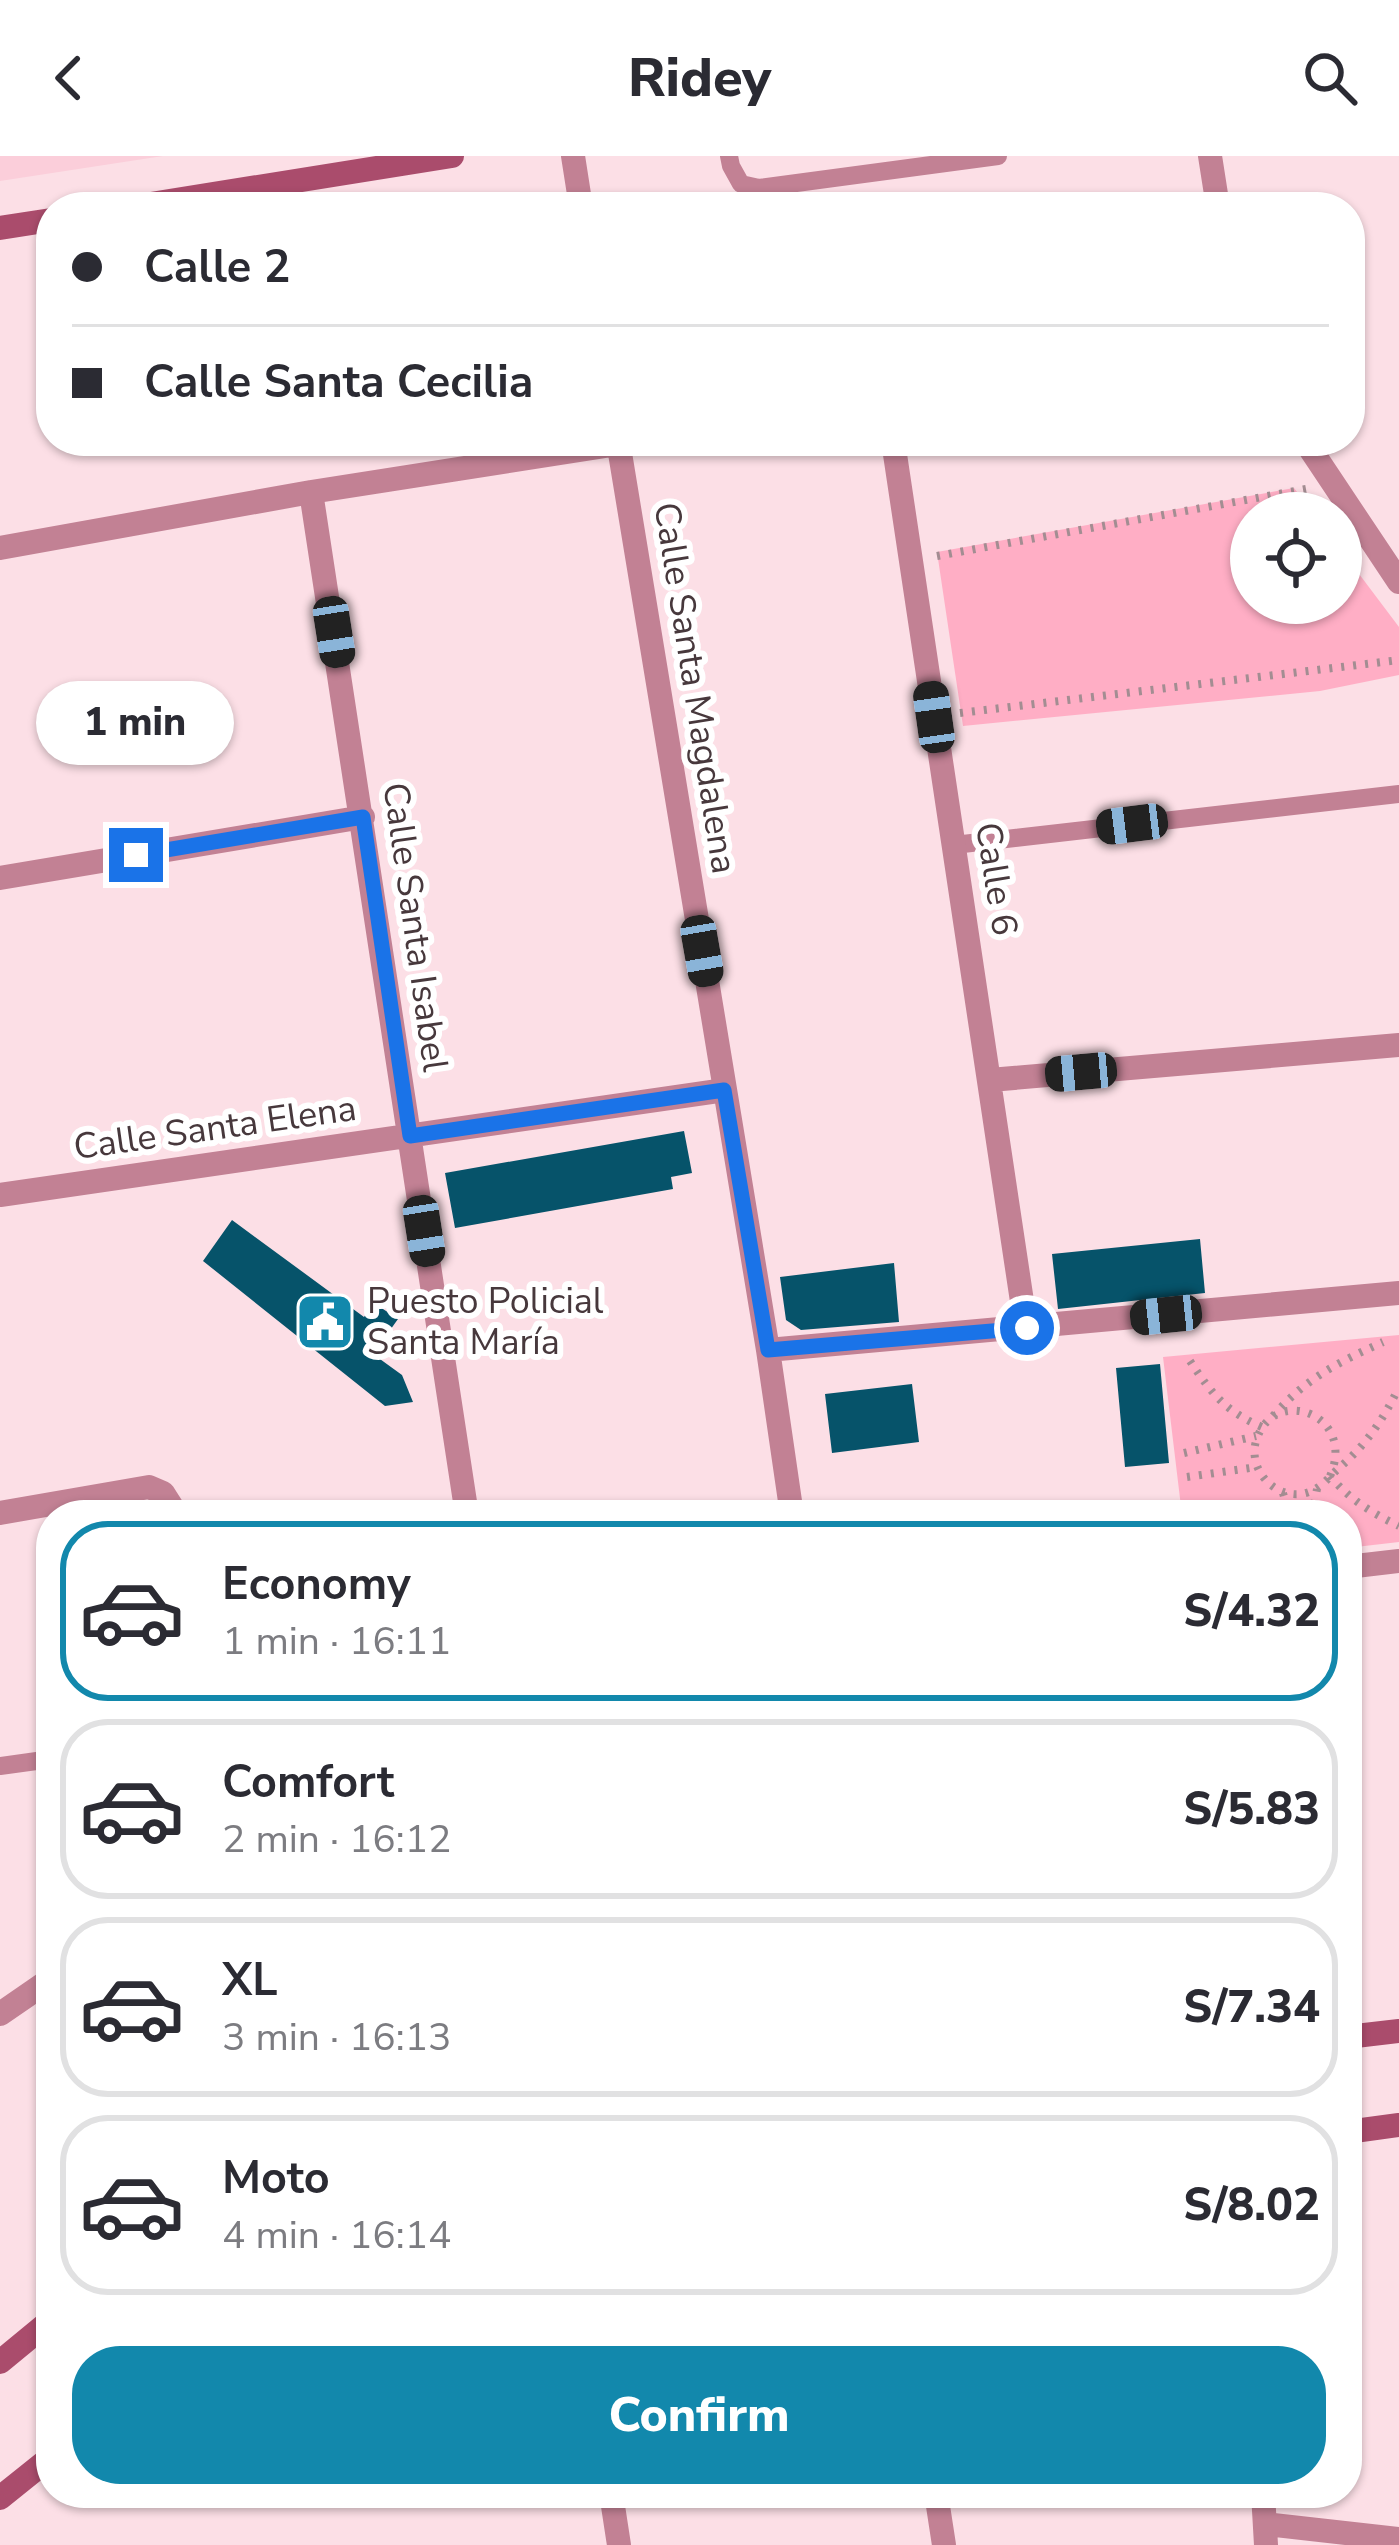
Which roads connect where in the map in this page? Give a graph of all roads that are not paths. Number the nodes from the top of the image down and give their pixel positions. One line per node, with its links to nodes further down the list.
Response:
1 (452, 156): 6 (street)
2 (573, 156): 7 (street)
3 (729, 156): 4 (lane)
4 (998, 156)
5 (1210, 156): 8 (street)
6 (225, 192)
7 (579, 192)
8 (1216, 192)
9 (36, 222): 10 (street)
10 (0, 228)
11 (536, 456): 15 (street)
12 (626, 456): 24 (street, Calle Santa Magdalena)
13 (895, 456): 20 (street, Calle 6)
14 (1315, 456): 17 (street)
15 (311, 492): 16 (street); 19 (street, Calle Santa Isabel)
16 (0, 548)
17 (1399, 582)
18 (1399, 794): 20 (lane)
19 (363, 817): 21 (street); 25 (street, Calle Santa Isabel)
20 (954, 844): 23 (street, Calle 6)
21 (0, 878)
22 (1399, 1045): 23 (street)
23 (990, 1080): 28 (street, Calle 6)
24 (724, 1090): 25 (street, Calle Santa Elena); 29 (street, Calle Santa Magdalena)
25 (410, 1136): 26 (street, Calle Santa Elena); 32 (street, Calle Santa Isabel)
26 (0, 1195)
27 (1399, 1293): 28 (street)
28 (1027, 1328): 29 (street)
29 (768, 1350): 33 (street, Calle Santa Magdalena)
30 (74, 1500): 31 (street)
31 (167, 1500)
32 (465, 1500)
33 (790, 1500)
34 (36, 1507): 35 (street)
35 (0, 1513)
36 (1399, 1561): 37 (street)
37 (1362, 1565)
38 (36, 1761): 39 (lane)
39 (0, 1766)
40 (36, 1989): 41 (street)
41 (0, 2014)
42 (1399, 2031): 43 (street)
43 (1362, 2035)
44 (1399, 2125): 45 (street)
45 (1362, 2130)
46 (36, 2332): 47 (street)
47 (0, 2362)
48 (36, 2469): 49 (street)
49 (1, 2496)
50 (613, 2508): 54 (street)
51 (939, 2508): 55 (street)
52 (1266, 2535): 53 (street)
53 (1399, 2539)
54 (619, 2545)
55 (944, 2545)

